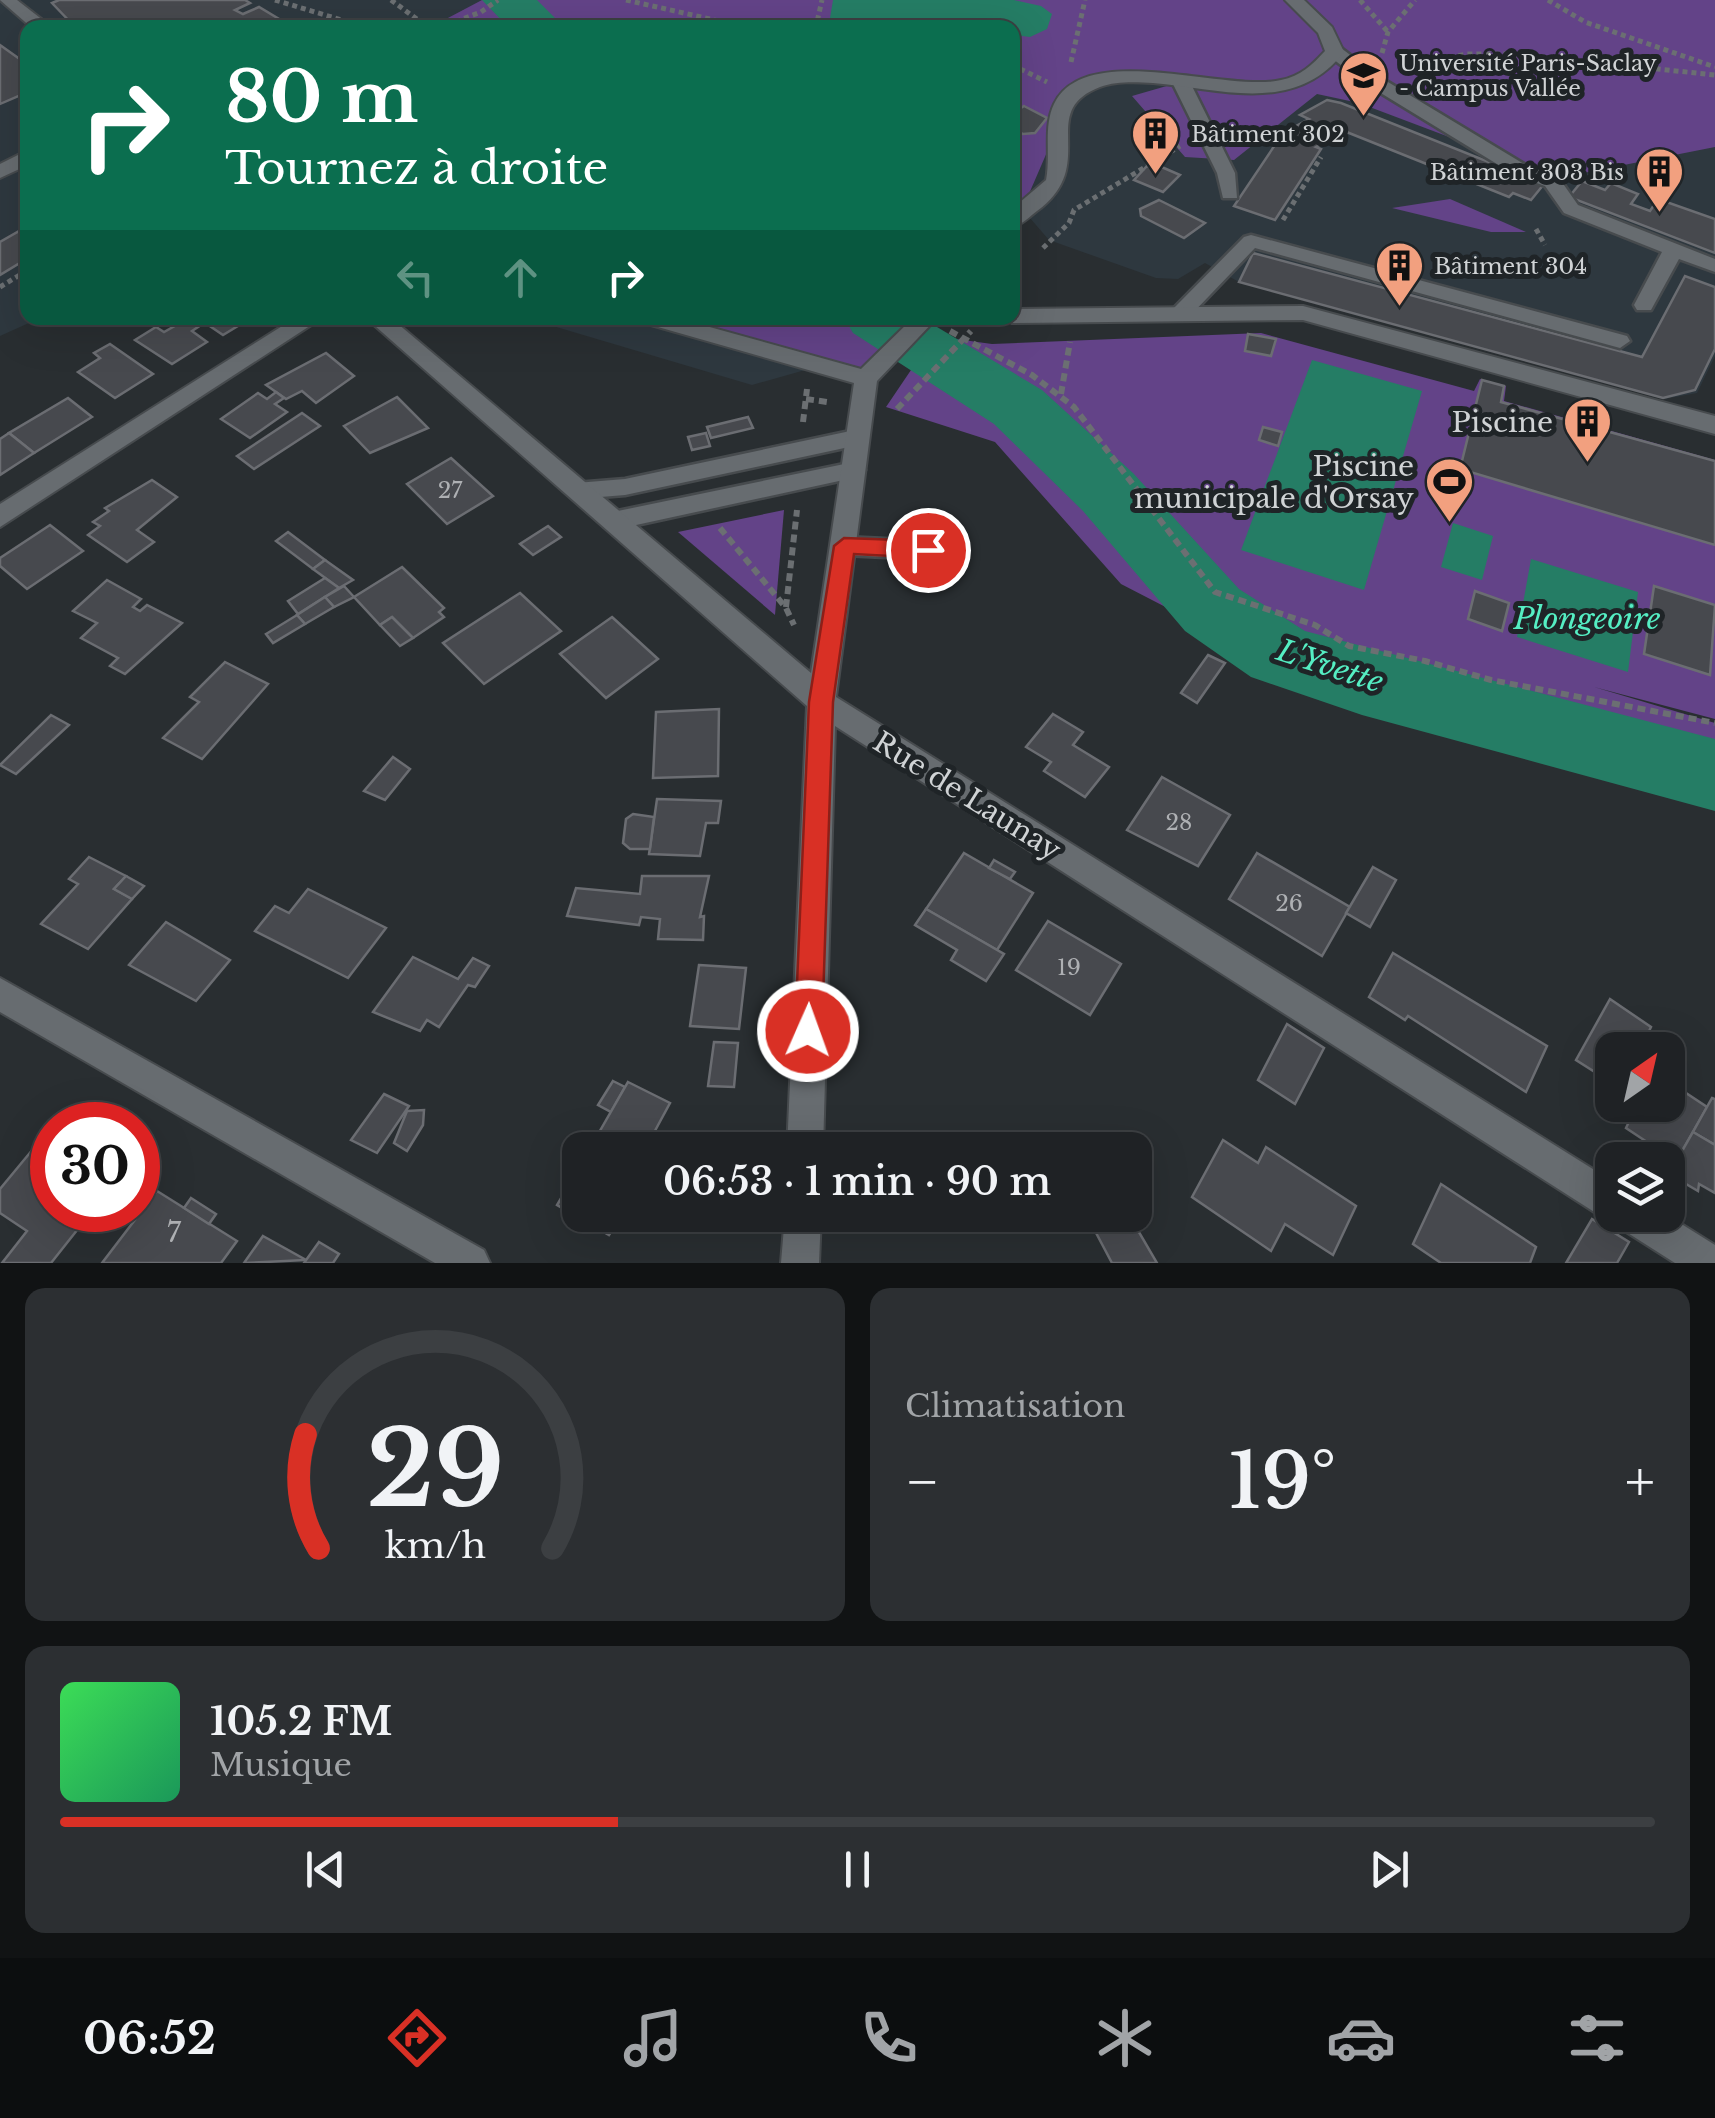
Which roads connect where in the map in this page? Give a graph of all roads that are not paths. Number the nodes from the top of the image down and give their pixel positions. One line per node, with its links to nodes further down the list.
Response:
1 (6, 0): 3 (street)
2 (1294, 0): 4 (street)
3 (33, 20)
4 (1335, 52): 5 (street); 8 (lane)
5 (1182, 82): 6 (lane); 7 (street)
6 (1230, 194)
7 (1020, 215)
8 (1674, 249): 9 (lane); 10 (lane)
9 (1715, 266)
10 (1644, 305)
11 (1181, 314): 12 (street); 17 (lane); 19 (street)
12 (1020, 316)
13 (300, 325): 23 (street)
14 (384, 325): 22 (street, Rue de Launay)
15 (681, 325): 18 (street)
16 (919, 325): 18 (street)
17 (1620, 341)
18 (872, 372): 20 (street)
19 (1715, 425)
20 (855, 438): 21 (street); 22 (lane)
21 (854, 470): 24 (lane); 25 (street)
22 (576, 491): 24 (street, Rue de Launay)
23 (0, 517)
24 (614, 521): 27 (street, Rue de Launay)
25 (844, 546): 26 (lane); 27 (street)
26 (928, 550)
27 (821, 702): 29 (street); 30 (street, Rue de Launay)
28 (0, 994): 33 (street)
29 (806, 1132)
30 (1595, 1191)
31 (802, 1232): 34 (street)
32 (1660, 1232): 35 (street)
33 (470, 1263)
34 (800, 1263)
35 (1709, 1263)

